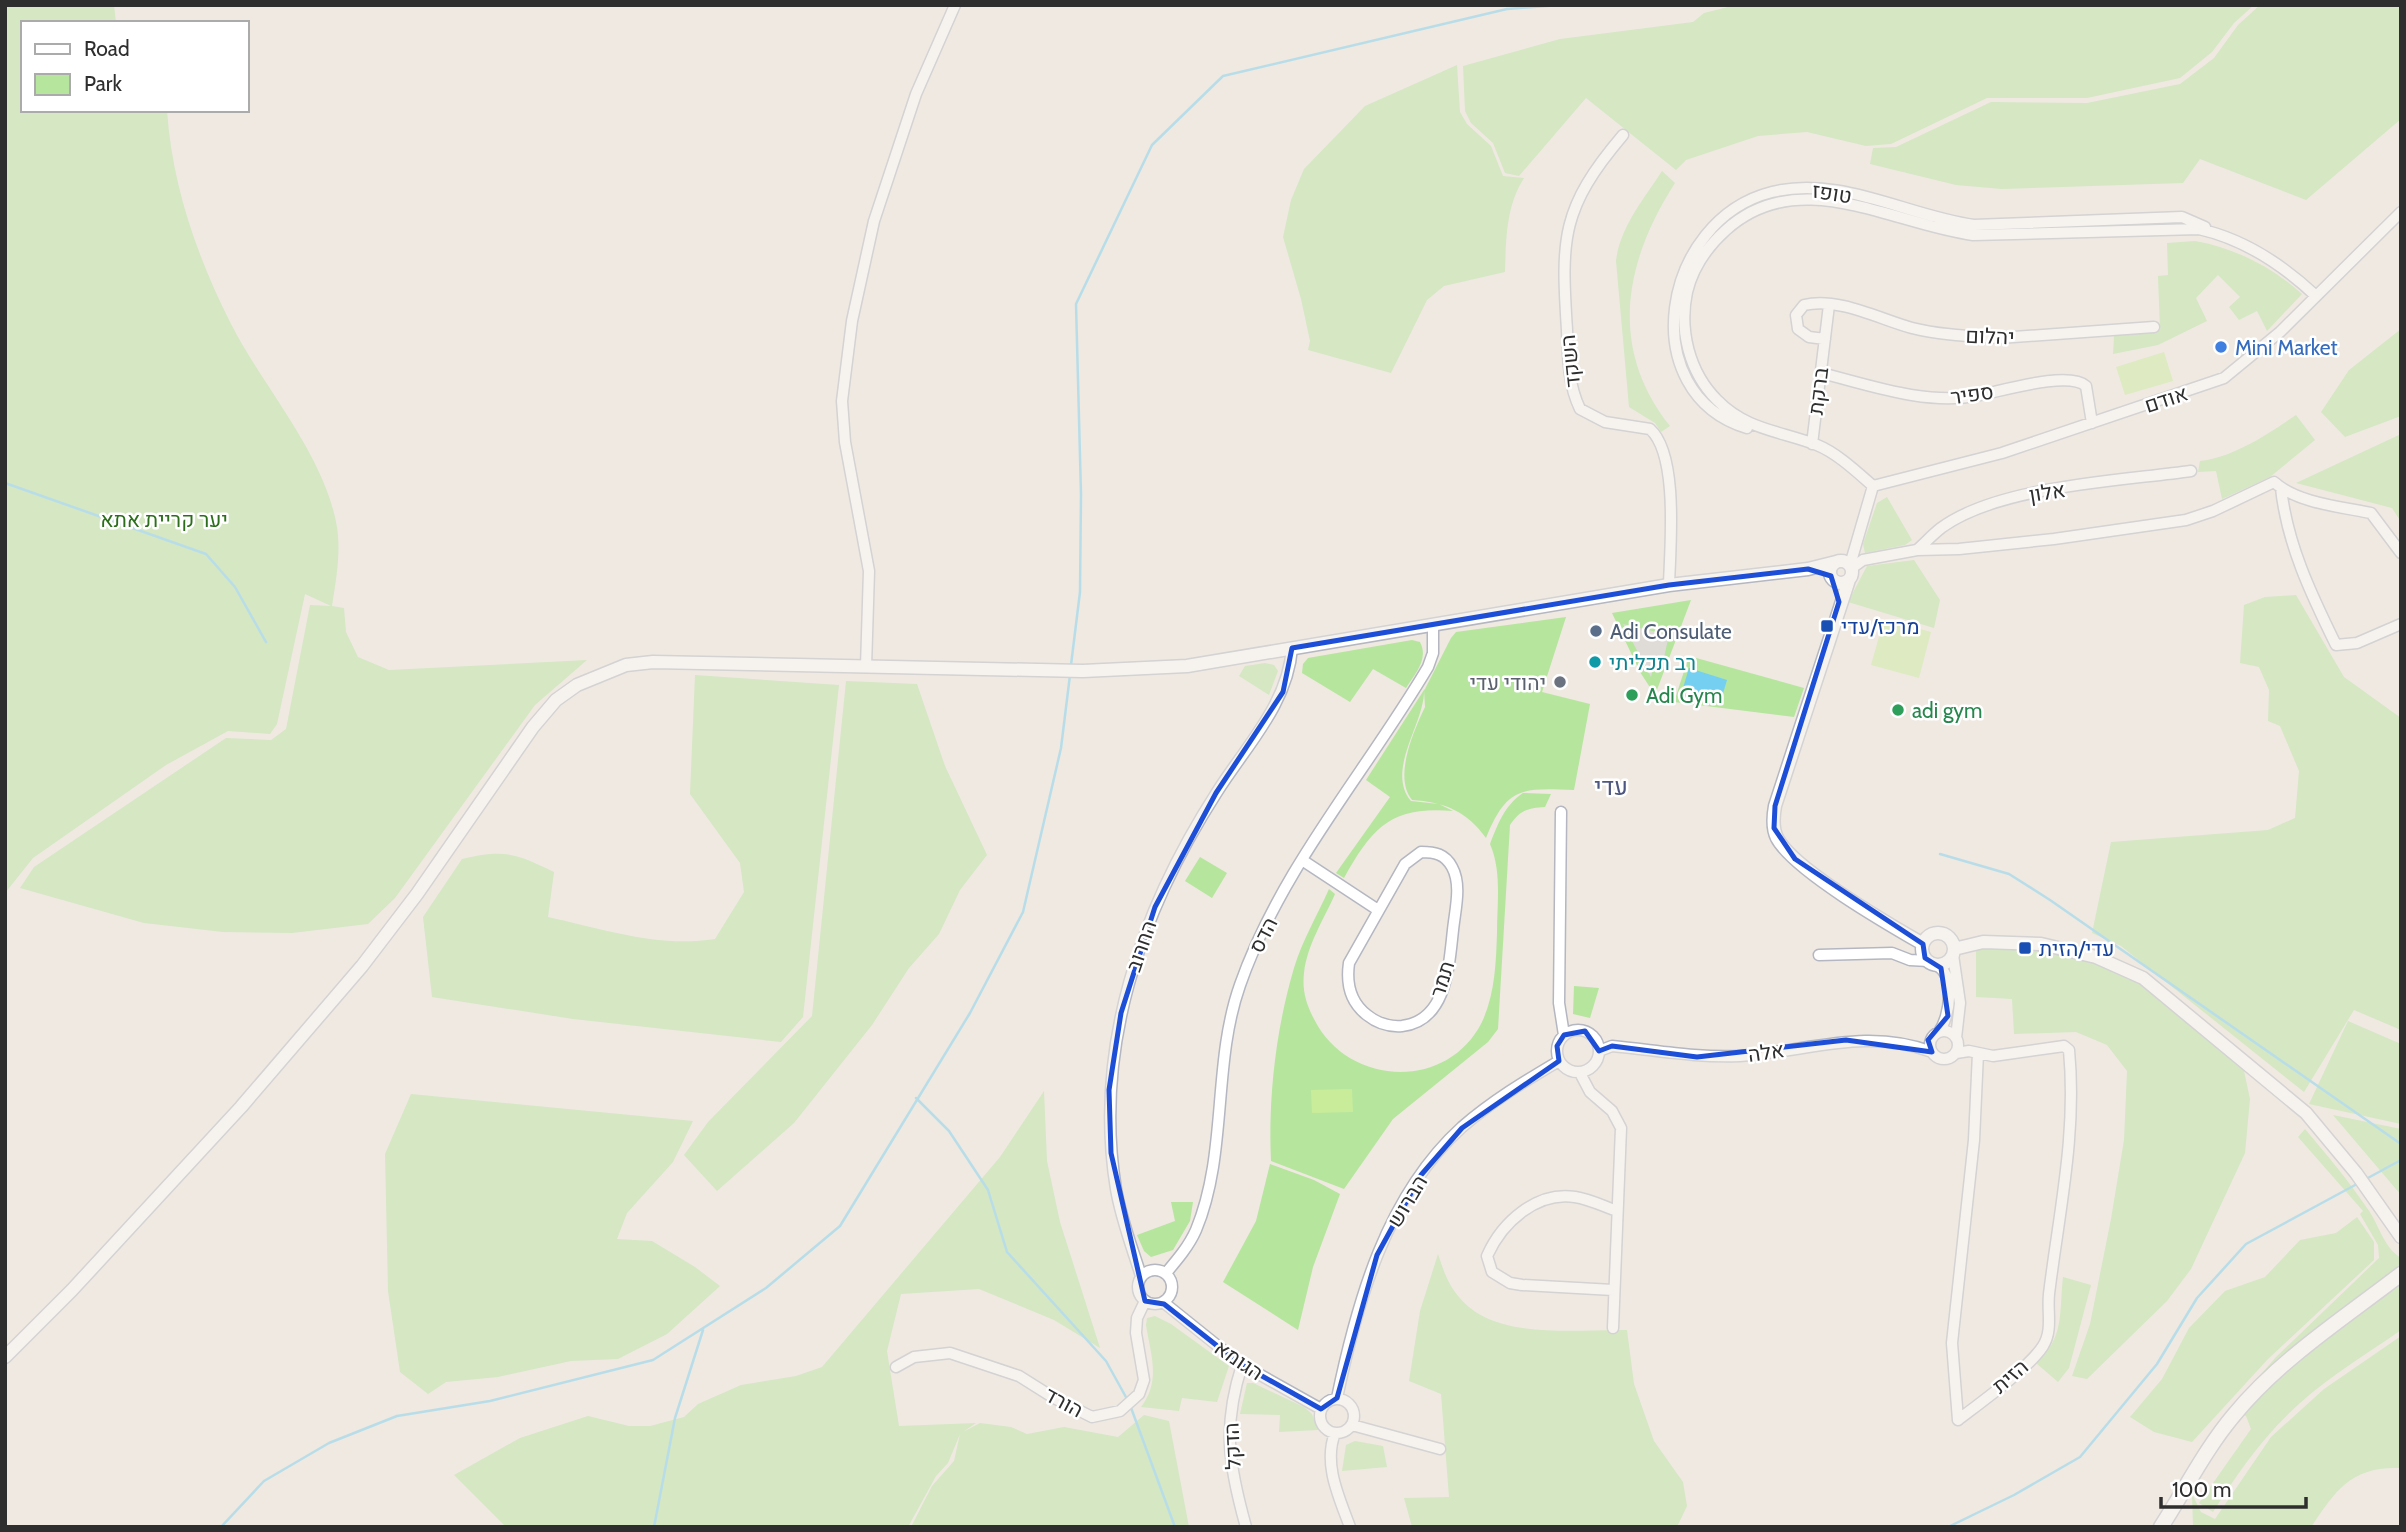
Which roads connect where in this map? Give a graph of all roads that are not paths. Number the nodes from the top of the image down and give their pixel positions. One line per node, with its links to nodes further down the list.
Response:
1 (956, 5): 24 (street)
2 (1623, 135): 19 (street, השקד)
3 (2401, 212): 4 (street, אודם)
4 (2316, 296): 9 (street, אודם); 10 (street, טופז)
5 (1829, 305): 6 (street, יהלום); 7 (street); 7 (street, יהלום)
6 (2154, 327)
7 (1825, 339): 8 (street, ברקת)
8 (1821, 373): 9 (street, ספיר); 10 (street, ברקת)
9 (2092, 423): 12 (street, אודם)
10 (1812, 444): 12 (street, טופז)
11 (2191, 471): 14 (street, אלון)
12 (1873, 486): 16 (street)
13 (2281, 488): 14 (street); 15 (street); 21 (street)
14 (1917, 550): 16 (street)
15 (2401, 553)
16 (1845, 567): 17 (street); 18 (street); 18 (street); 20 (street)
17 (1808, 569): 18 (street); 19 (street)
18 (1833, 579): 20 (street)
19 (1670, 585): 22 (street)
20 (1839, 602): 28 (street)
21 (2401, 624)
22 (1433, 625): 23 (street); 26 (street, הדס)
23 (1292, 648): 24 (street); 45 (street, החרוב)
24 (866, 667): 50 (street)
25 (1561, 812): 33 (street)
26 (1302, 860): 27 (street); 43 (street, הדס)
27 (1378, 909): 27 (street, תמר)
28 (1923, 943): 29 (street); 31 (street)
29 (1953, 952): 31 (street); 34 (street); 42 (street)
30 (1819, 955): 31 (street)
31 (1932, 963): 32 (street)
32 (1939, 1032): 34 (street); 36 (street)
33 (1564, 1035): 35 (street); 39 (street)
34 (1956, 1038): 37 (street)
35 (1599, 1051): 36 (street, אלה); 40 (street)
36 (1932, 1052): 37 (street)
37 (1956, 1053): 38 (street, הזית)
38 (1978, 1053): 38 (street, הזית)
39 (1559, 1061): 40 (street); 53 (street, הברוש)
40 (1580, 1073): 41 (street)
41 (1617, 1211): 46 (street); 46 (street)
42 (2401, 1237)
43 (1166, 1273): 45 (street); 48 (street)
44 (2401, 1274): 60 (main road)
45 (1141, 1276): 47 (street)
46 (1613, 1290): 49 (street)
47 (1146, 1301): 48 (street); 52 (street, הורד)
48 (1163, 1302): 51 (street, הגומא)
49 (1613, 1328)
50 (5, 1357)
51 (1242, 1365): 54 (street, הגומא); 58 (street, הדקל)
52 (896, 1367)
53 (1337, 1398): 54 (street); 55 (street)
54 (1321, 1409): 56 (street)
55 (1352, 1425): 56 (street); 57 (street)
56 (1335, 1433): 59 (street)
57 (1440, 1450)
58 (1246, 1527)
59 (1350, 1527)
60 (2161, 1527)

